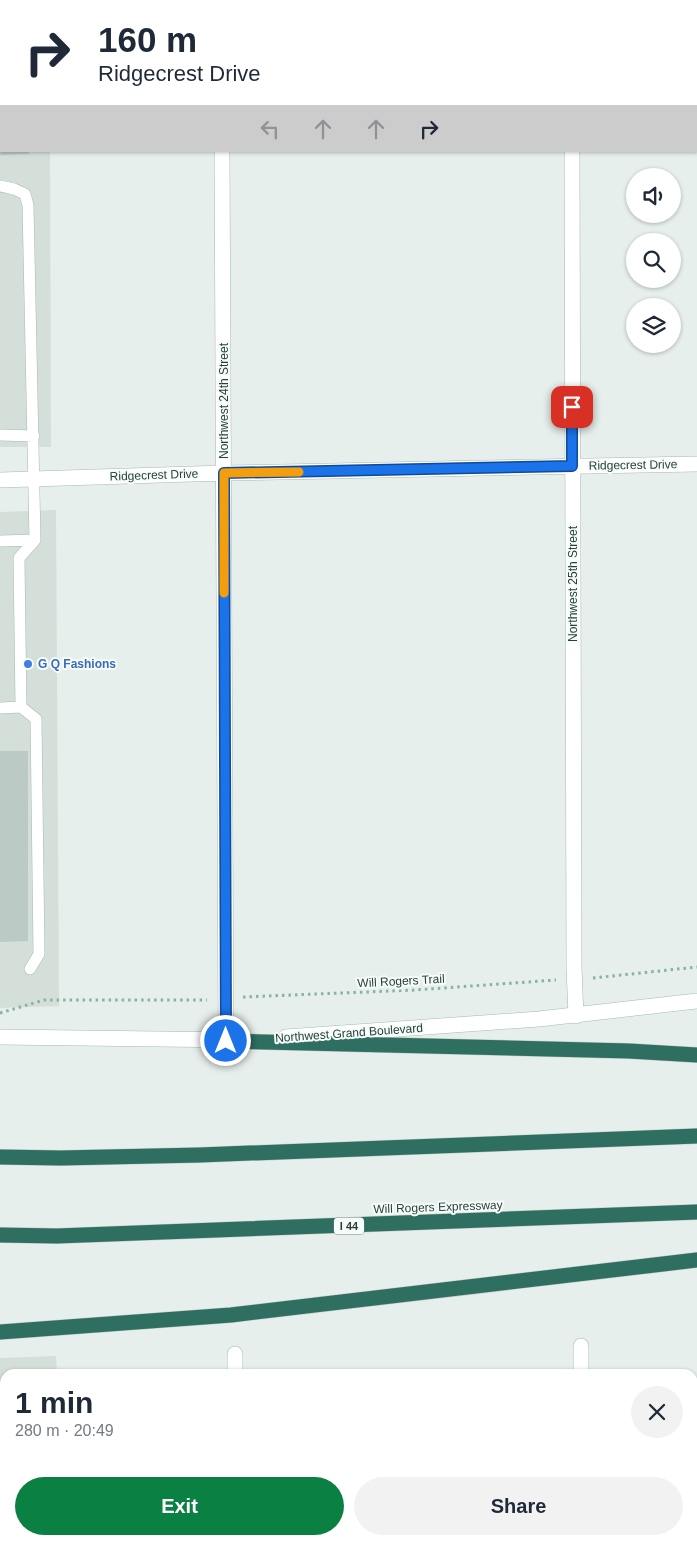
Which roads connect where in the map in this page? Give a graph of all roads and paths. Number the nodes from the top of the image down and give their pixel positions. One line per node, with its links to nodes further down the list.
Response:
1 (222, 152): 8 (street, Northwest 24th Street)
2 (572, 152): 7 (street, Northwest 25th Street)
3 (0, 186): 5 (lane)
4 (0, 435): 5 (lane)
5 (34, 436): 9 (lane)
6 (697, 464): 7 (street, Ridgecrest Drive)
7 (572, 466): 8 (street, Ridgecrest Drive); 23 (street, Northwest 25th Street)
8 (224, 473): 9 (street, Ridgecrest Drive); 25 (street, Northwest 24th Street)
9 (35, 479): 10 (street, Ridgecrest Drive); 11 (lane)
10 (0, 480)
11 (35, 540): 12 (lane); 13 (lane)
12 (0, 541)
13 (21, 707): 14 (lane); 16 (lane)
14 (0, 708)
15 (697, 967): 17 (path)
16 (30, 969)
17 (603, 977)
18 (545, 981): 19 (path, Will Rogers Trail)
19 (259, 996)
20 (188, 1000): 22 (path)
21 (697, 1001): 23 (street, Northwest Grand Boulevard)
22 (0, 1013)
23 (576, 1016): 25 (street, Northwest Grand Boulevard)
24 (0, 1037): 25 (street, Northwest Grand Boulevard)
25 (226, 1041): 26 (highway)
26 (697, 1055)
27 (697, 1136): 28 (highway)
28 (0, 1157)
29 (697, 1212): 30 (highway, Will Rogers Expressway / I 44)
30 (0, 1235)
31 (697, 1260): 32 (highway)
32 (0, 1332)
33 (581, 1346): 36 (street)
34 (235, 1354): 35 (street)
35 (235, 1369)
36 (581, 1369)

